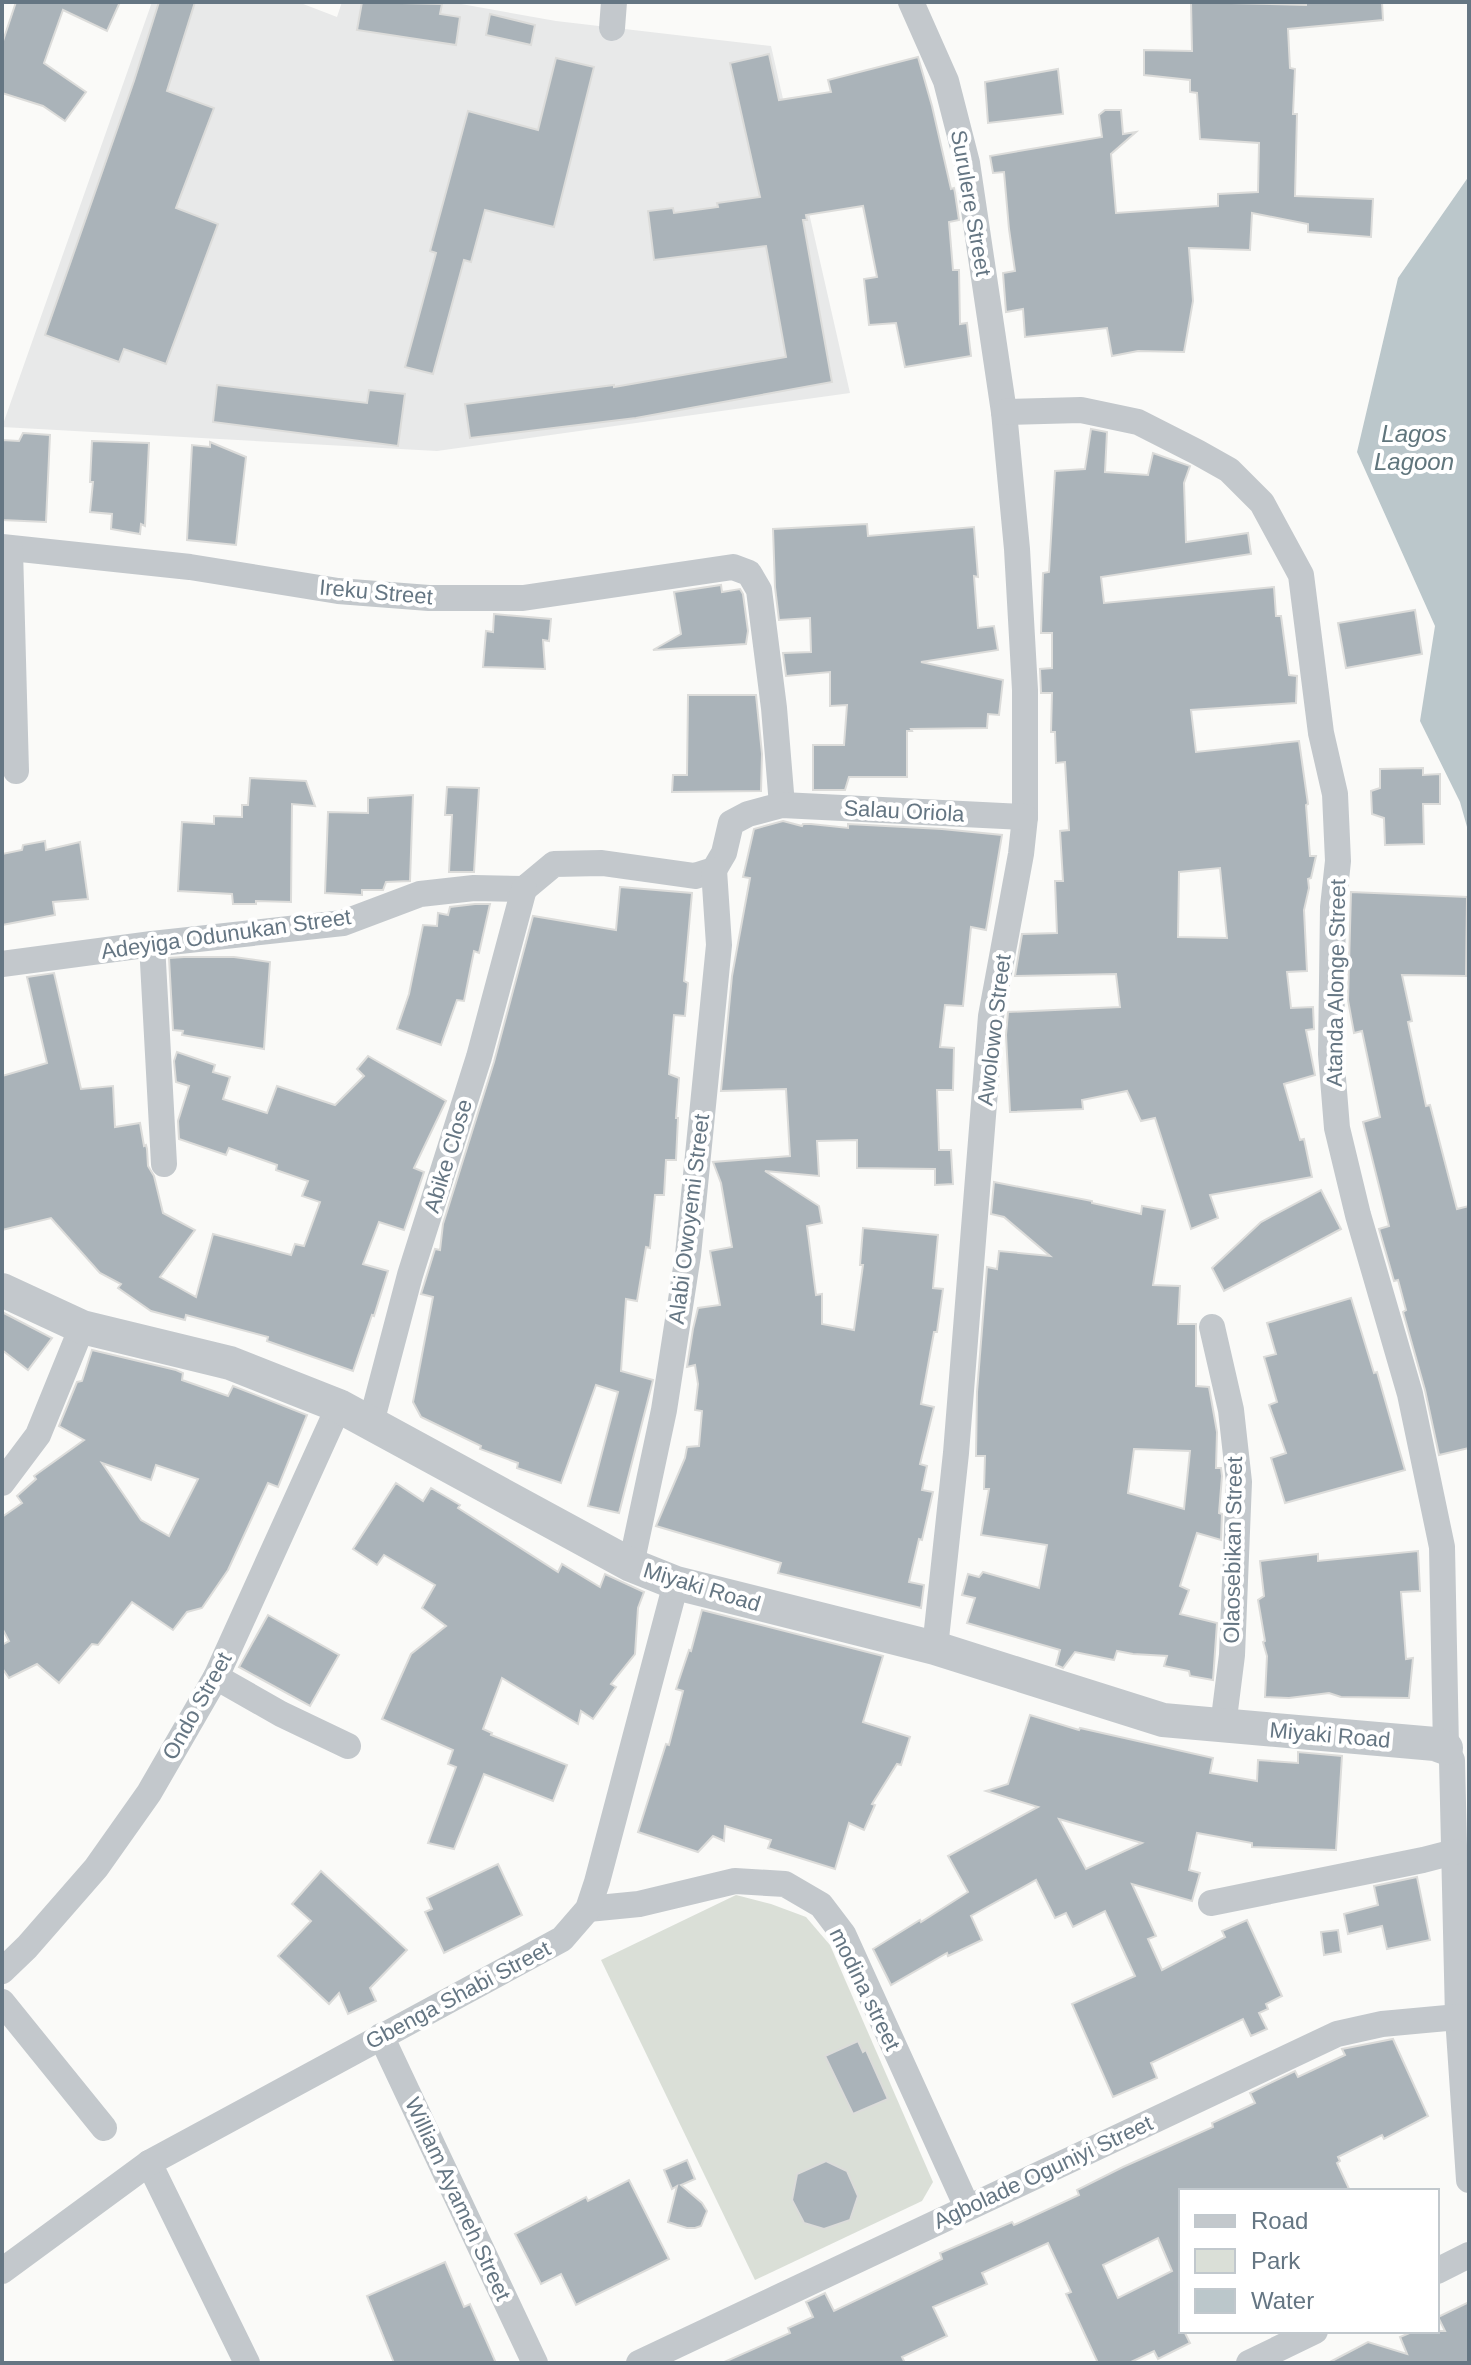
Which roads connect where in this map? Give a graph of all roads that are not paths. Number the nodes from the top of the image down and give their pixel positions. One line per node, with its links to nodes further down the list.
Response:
1 (911, 2): 2 (street, Surulere Street)
2 (1004, 412): 6 (street, Awolowo Street); 24 (street, Atanda Alonge Street)
3 (6, 548): 4 (street); 5 (street, Ireku Street)
4 (16, 771)
5 (782, 805): 6 (street, Salau Oriola); 7 (street)
6 (1025, 817): 20 (street, Awolowo Street)
7 (714, 870): 8 (street); 18 (street, Alabi Owoyemi Street)
8 (524, 889): 9 (street, Adeyiga Odunukan Street); 16 (street, Abike Close)
9 (152, 944): 10 (street, Adeyiga Odunukan Street); 11 (street)
10 (2, 964)
11 (164, 1164)
12 (2, 1290): 13 (street, Miyaki Road)
13 (82, 1327): 15 (street, Miyaki Road); 17 (street)
14 (1212, 1327): 22 (street, Olaosebikan Street)
15 (339, 1406): 16 (street, Miyaki Road); 21 (street, Ondo Street)
16 (371, 1423): 18 (street, Miyaki Road)
17 (2, 1483)
18 (631, 1565): 19 (street, Miyaki Road)
19 (676, 1583): 20 (street, Miyaki Road); 27 (street, Gbenga Shabi Street)
20 (935, 1648): 22 (street, Miyaki Road)
21 (216, 1677): 23 (street); 28 (street, Ondo Street)
22 (1223, 1726): 24 (street, Miyaki Road)
23 (348, 1746)
24 (1446, 1748): 25 (street, Atanda Alonge Street)
25 (1454, 1852): 26 (street); 30 (street, Atanda Alonge Street)
26 (1211, 1903)
27 (588, 1909): 31 (street, Gbenga Shabi Street); 35 (street, modina street)
28 (2, 1971)
29 (2, 2002): 32 (street)
30 (1458, 2017): 34 (street, Atanda Alonge Street); 35 (street, Agbolade Oguniyi Street)
31 (381, 2036): 33 (street, Gbenga Shabi Street); 41 (street, William Ayameh Street)
32 (104, 2128)
33 (149, 2163): 38 (street, Gbenga Shabi Street); 40 (street)
34 (1469, 2180)
35 (967, 2207): 42 (street, Agbolade Oguniyi Street)
36 (1469, 2255): 37 (street)
37 (1439, 2270)
38 (2, 2271)
39 (1311, 2333): 43 (street)
40 (247, 2363)
41 (535, 2363)
42 (639, 2363)
43 (1249, 2363)

